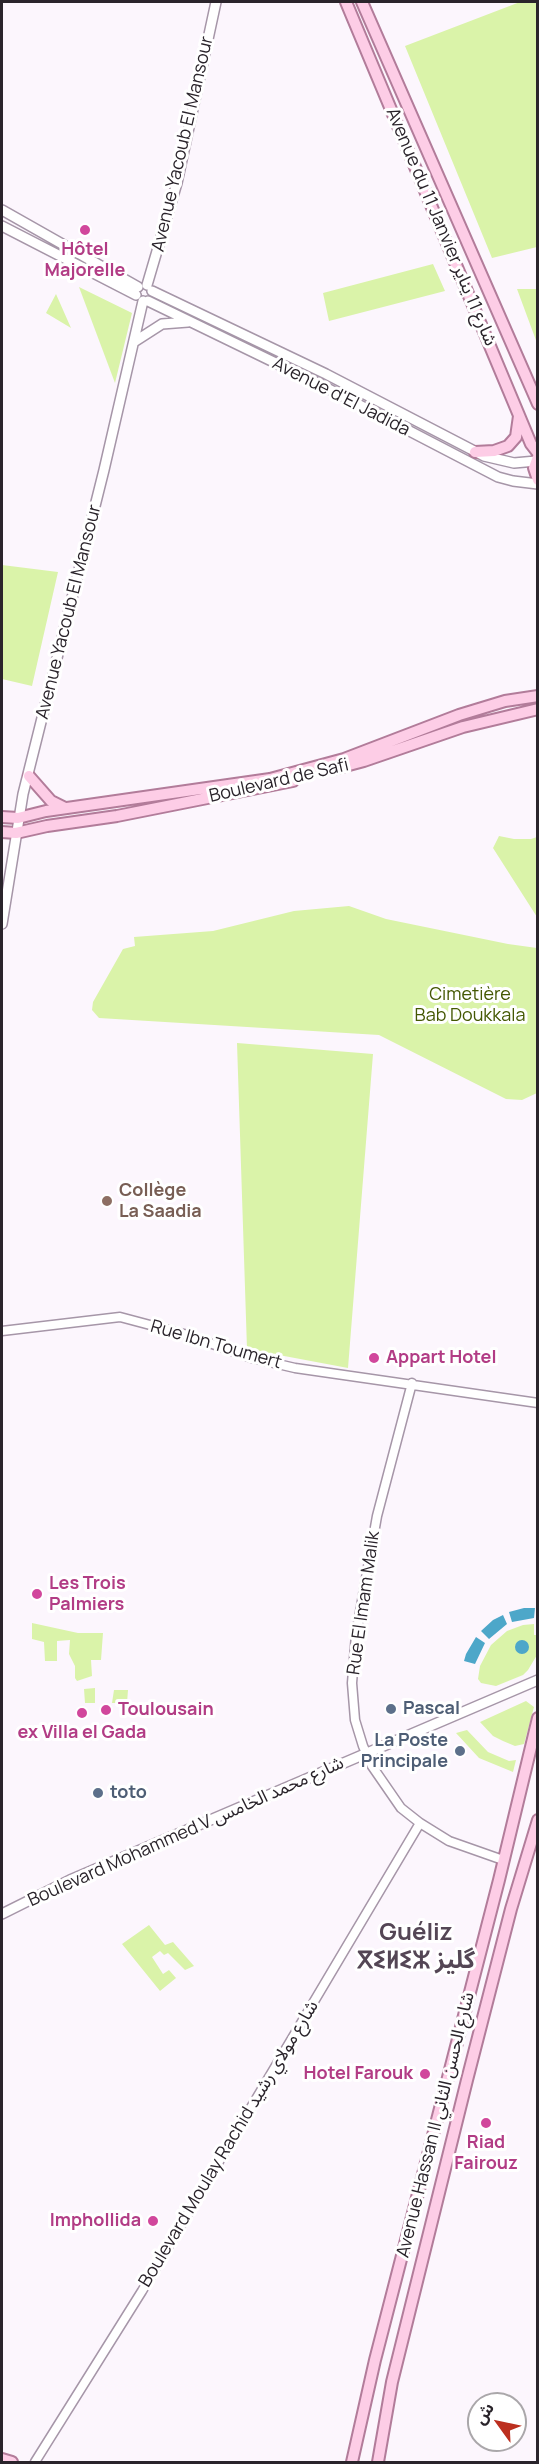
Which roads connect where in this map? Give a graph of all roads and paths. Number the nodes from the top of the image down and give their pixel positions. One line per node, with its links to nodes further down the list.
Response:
1 (216, 2): 6 (main road, Avenue Yacoub El Mansour)
2 (346, 2): 10 (main road, Avenue du 11 Janvier شارع 11 يناير)
3 (362, 2): 9 (main road, Avenue du 11 Janvier شارع 11 يناير)
4 (2, 210): 6 (main road)
5 (2, 226): 6 (main road)
6 (144, 293): 7 (main road, Avenue d'El Jadida); 8 (main road, Avenue Yacoub El Mansour); 11 (main road, Avenue d'El Jadida)
7 (191, 322): 8 (main road); 13 (main road, Avenue d'El Jadida)
8 (134, 342): 21 (main road, Avenue Yacoub El Mansour)
9 (537, 404)
10 (519, 413): 11 (main road); 12 (main road, Avenue du 11 Janvier شارع 11 يناير)
11 (475, 452): 12 (main road, Avenue d'El Jadida)
12 (537, 457): 13 (main road)
13 (537, 482)
14 (537, 696): 15 (main road, Boulevard de Safi)
15 (521, 698): 17 (main road); 18 (main road, Boulevard de Safi)
16 (537, 709): 17 (main road, Boulevard de Safi)
17 (524, 711): 19 (main road, Boulevard de Safi)
18 (459, 715): 19 (main road); 20 (main road, Boulevard de Safi)
19 (462, 727): 20 (main road, Boulevard de Safi)
20 (344, 762): 22 (main road, Boulevard de Safi)
21 (29, 776): 23 (main road); 25 (main road, Avenue Yacoub El Mansour)
22 (233, 790): 23 (main road, Boulevard de Safi); 27 (main road, Boulevard de Safi)
23 (65, 809): 25 (main road, Boulevard de Safi)
24 (2, 817): 25 (main road, Boulevard de Safi)
25 (18, 818): 27 (main road, Avenue Yacoub El Mansour)
26 (2, 832): 27 (main road, Boulevard de Safi)
27 (16, 833): 28 (main road, Avenue Yacoub El Mansour)
28 (2, 924)
29 (2, 1331): 30 (street, Rue Ibn Toumert)
30 (412, 1383): 31 (street, Rue Ibn Toumert); 34 (street, Rue El Imam Malik)
31 (537, 1403)
32 (537, 1680): 34 (main road, Boulevard Mohammed V شارع محمد الخامس)
33 (537, 1718): 37 (main road, Avenue Hassan II شارع الحسن الثاني)
34 (367, 1752): 36 (street, Rue El Imam Malik); 38 (main road, Boulevard Mohammed V شارع محمد الخامس)
35 (537, 1820): 43 (main road, Avenue Hassan II شارع الحسن الثاني)
36 (420, 1823): 37 (street, Rue El Imam Malik); 41 (street, Boulevard Moulay Rachid شارع مولاي رشيد)
37 (503, 1860): 42 (main road, Avenue Hassan II شارع الحسن الثاني)
38 (2, 1914)
39 (2, 2459): 40 (main road)
40 (12, 2463)
41 (35, 2463)
42 (352, 2463)
43 (378, 2463)

